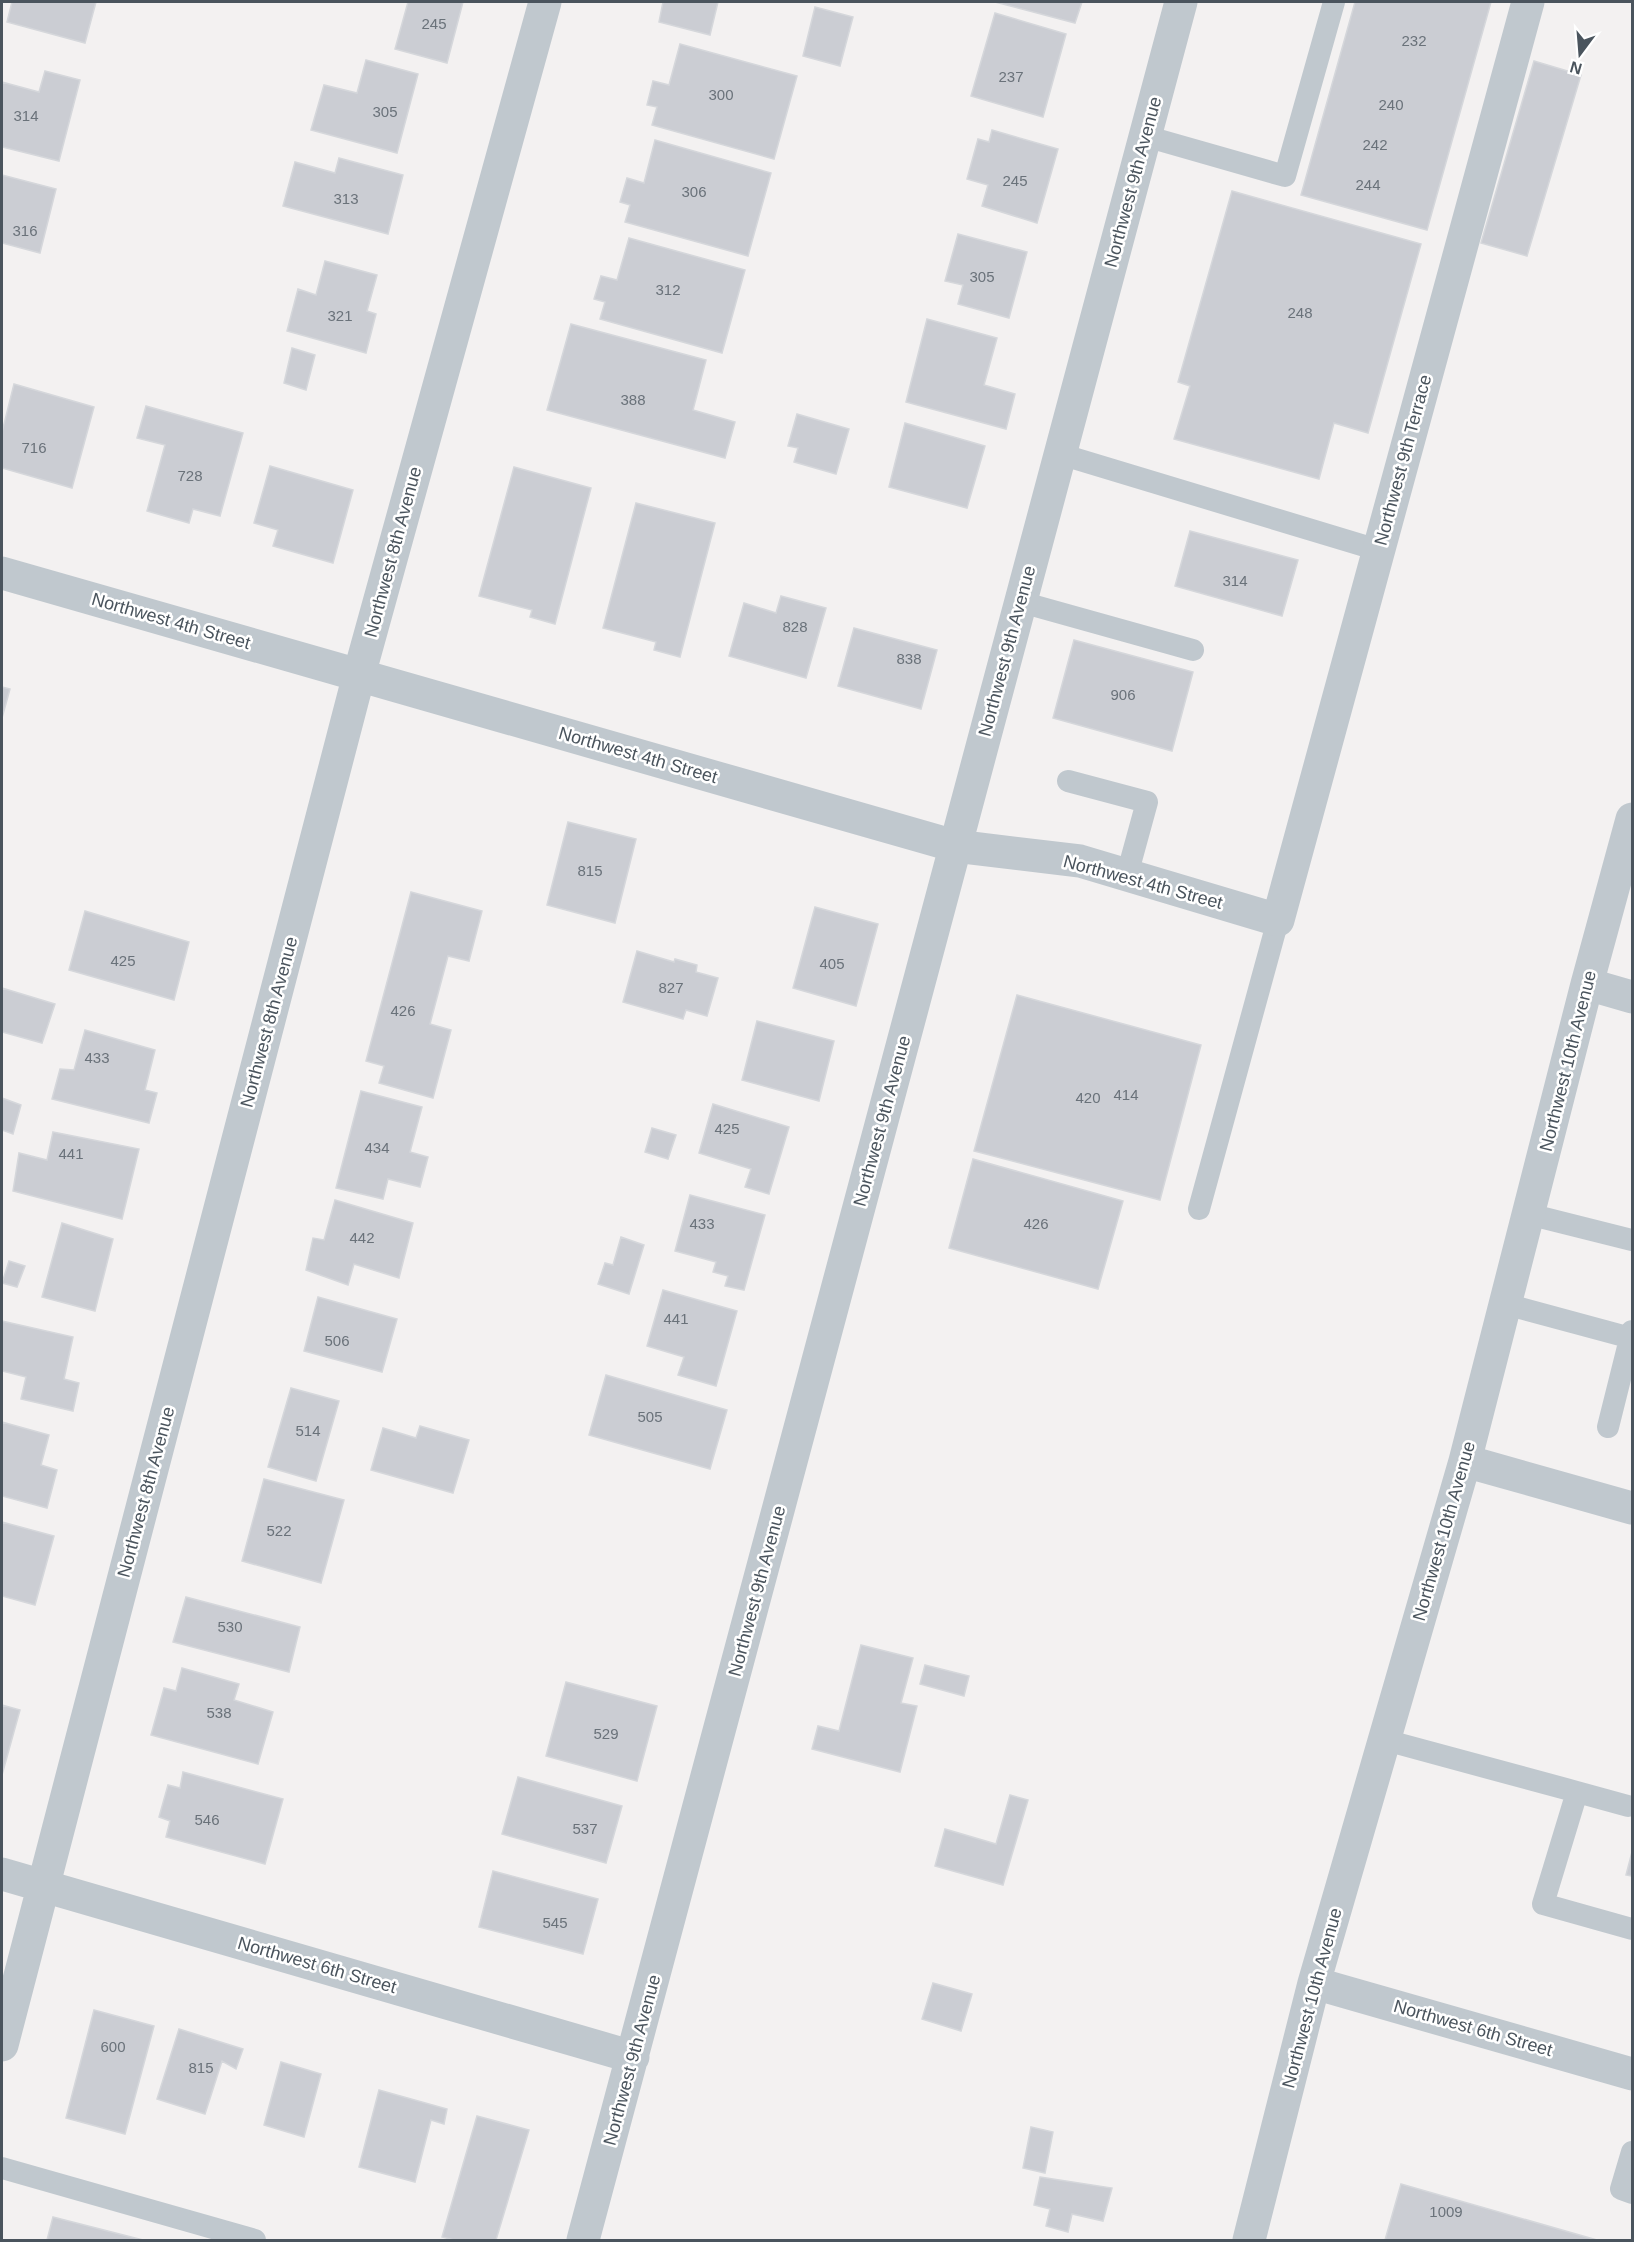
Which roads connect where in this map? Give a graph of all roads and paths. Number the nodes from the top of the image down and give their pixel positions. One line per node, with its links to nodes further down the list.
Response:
1 (545, 2): 11 (street, Northwest 8th Avenue)
2 (1181, 2): 5 (street, Northwest 9th Avenue)
3 (1334, 2): 5 (lane)
4 (1528, 2): 7 (street, Northwest 9th Terrace)
5 (1145, 136): 6 (street, Northwest 9th Avenue)
6 (1060, 454): 7 (lane); 9 (street, Northwest 9th Avenue)
7 (1378, 550): 16 (street, Northwest 9th Terrace)
8 (2, 573): 11 (street, Northwest 4th Street)
9 (1021, 602): 10 (lane); 14 (street, Northwest 9th Avenue)
10 (1193, 650)
11 (360, 675): 14 (street, Northwest 4th Street); 31 (street, Northwest 8th Avenue)
12 (1068, 781): 15 (lane)
13 (1632, 819): 17 (street, Northwest 10th Avenue)
14 (955, 846): 15 (street, Northwest 4th Street); 35 (street, Northwest 9th Avenue)
15 (1126, 875): 16 (street, Northwest 4th Street)
16 (1278, 920): 19 (lane)
17 (1587, 984): 18 (street); 20 (street, Northwest 10th Avenue)
18 (1632, 997)
19 (1199, 1209)
20 (1528, 1214): 21 (lane); 22 (street, Northwest 10th Avenue)
21 (1632, 1240)
22 (1505, 1304): 23 (lane); 25 (street, Northwest 10th Avenue)
23 (1632, 1335): 24 (lane)
24 (1608, 1427)
25 (1465, 1461): 26 (street); 27 (street, Northwest 10th Avenue)
26 (1632, 1508)
27 (1385, 1740): 28 (lane); 33 (street, Northwest 10th Avenue)
28 (1577, 1792): 29 (lane); 32 (lane)
29 (1631, 1802)
30 (2, 1874): 31 (street, Northwest 6th Street)
31 (43, 1886): 34 (street, Northwest 8th Avenue); 35 (street, Northwest 6th Street)
32 (1632, 1929)
33 (1314, 1983): 36 (street, Northwest 6th Street); 42 (street, Northwest 10th Avenue)
34 (2, 2045)
35 (633, 2057): 41 (street, Northwest 9th Avenue)
36 (1632, 2074)
37 (1632, 2152): 39 (lane)
38 (2, 2168): 40 (lane)
39 (1632, 2193)
40 (255, 2241)
41 (583, 2241)
42 (1249, 2241)

